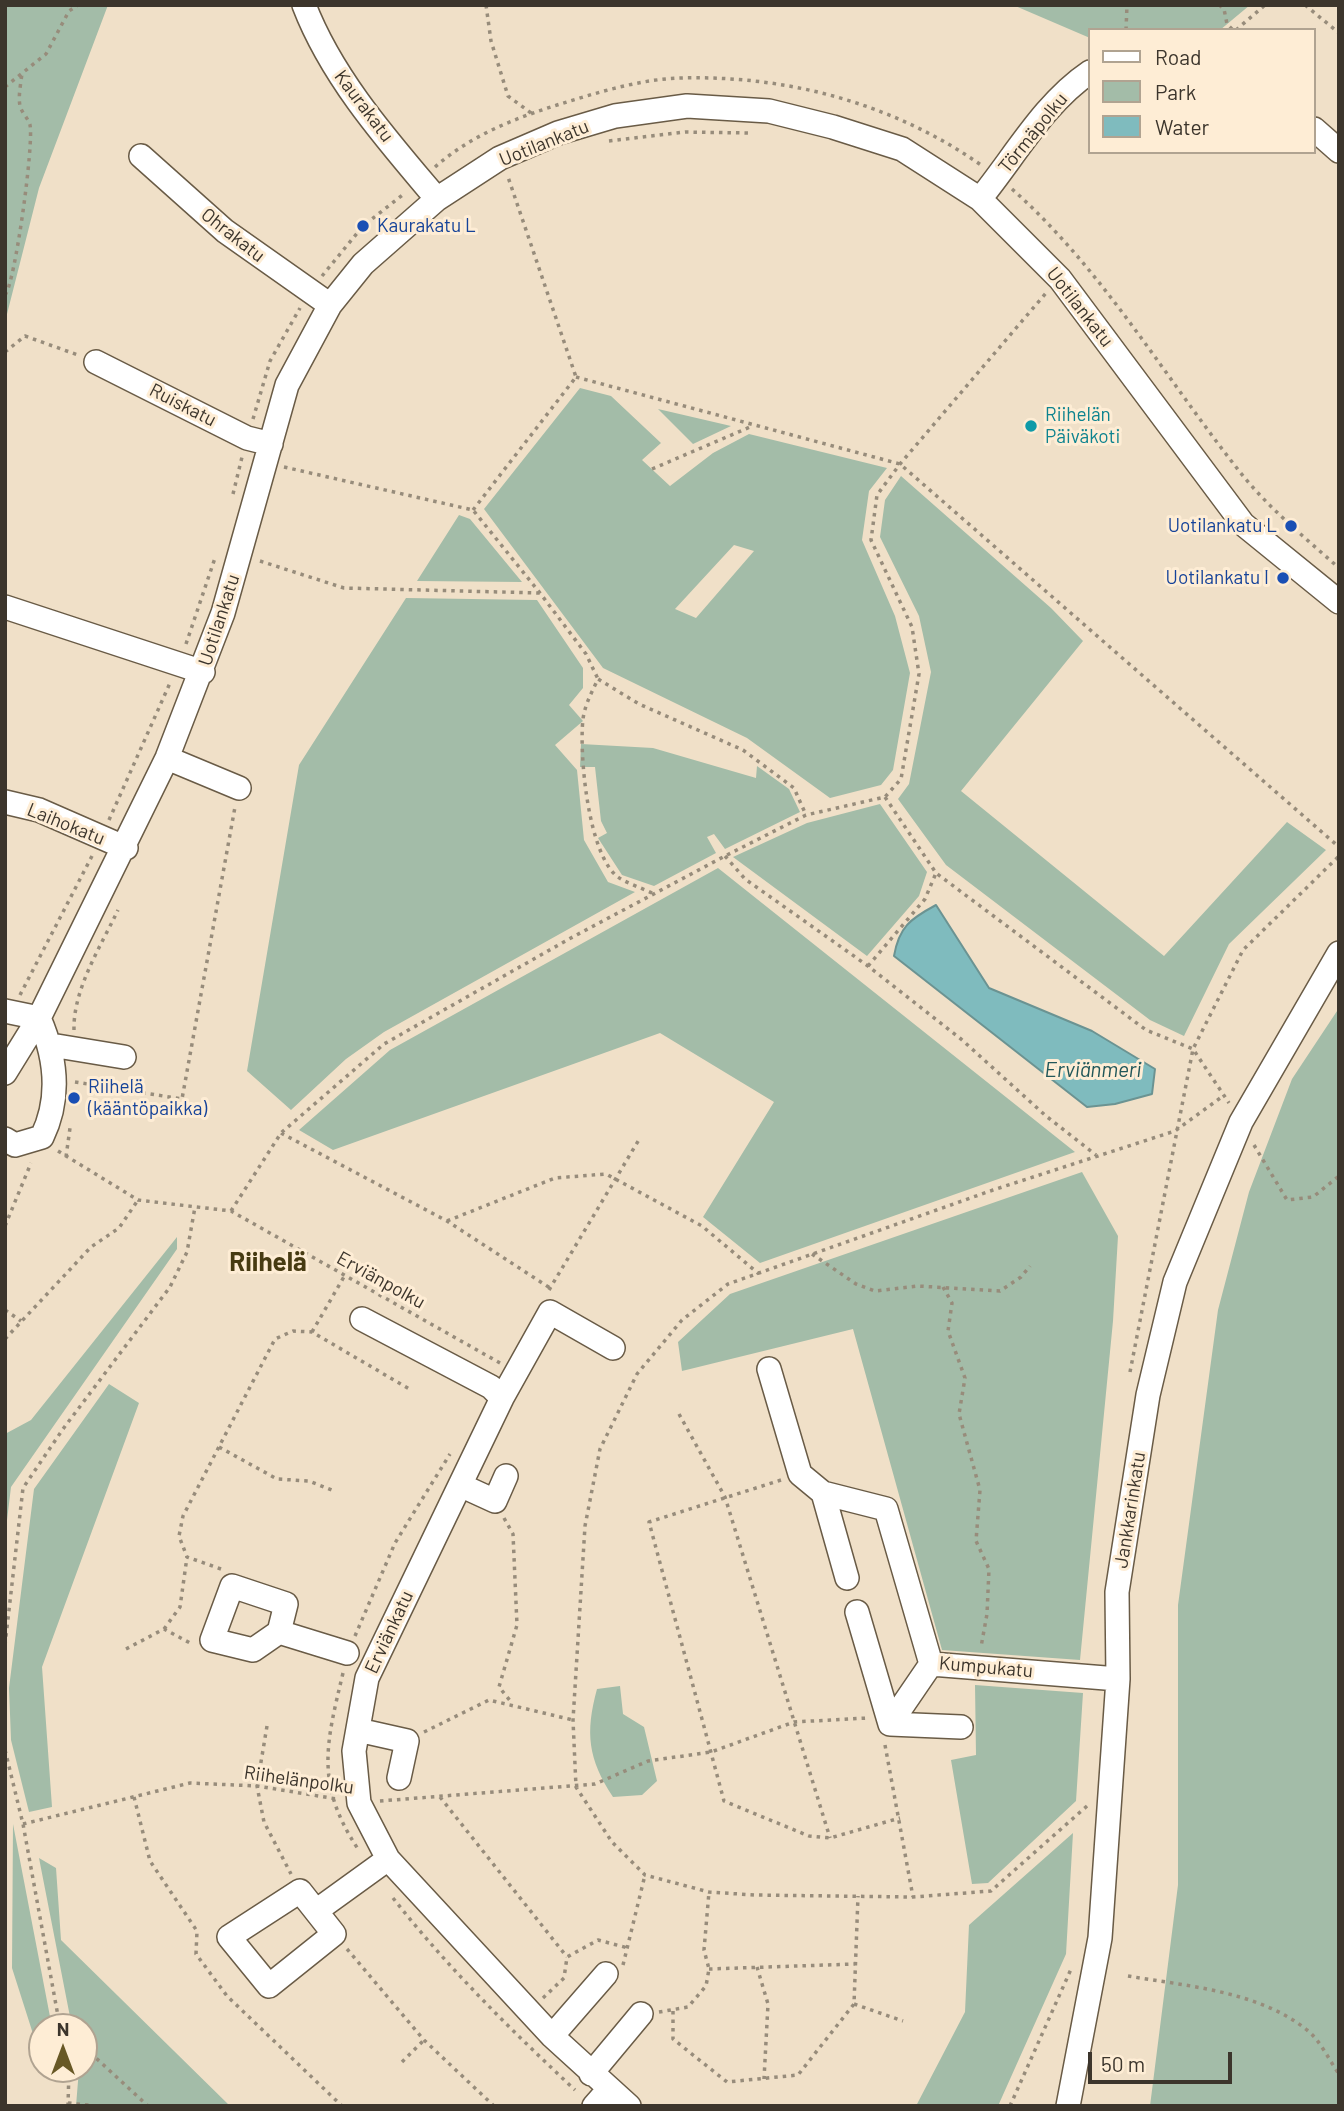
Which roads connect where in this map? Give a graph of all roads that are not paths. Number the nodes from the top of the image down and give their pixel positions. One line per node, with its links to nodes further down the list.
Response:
1 (304, 5): 6 (street, Kaurakatu)
2 (1088, 73): 7 (street, Törmäpolku)
3 (1316, 132): 4 (street)
4 (1339, 151)
5 (141, 156): 8 (street, Ohrakatu)
6 (437, 199): 7 (street, Uotilankatu); 8 (street, Uotilankatu)
7 (981, 199): 11 (street, Uotilankatu)
8 (330, 305): 10 (street, Uotilankatu)
9 (96, 362): 10 (street, Ruiskatu)
10 (269, 454): 13 (street, Uotilankatu)
11 (1339, 602)
12 (5, 607): 13 (street)
13 (203, 672): 14 (street, Uotilankatu)
14 (167, 758): 15 (street); 17 (street, Uotilankatu)
15 (239, 788)
16 (5, 802): 17 (street, Laihokatu)
17 (125, 848): 20 (street, Uotilankatu)
18 (1339, 953): 37 (street, Jankkarinkatu)
19 (8, 1012): 20 (street)
20 (39, 1018): 21 (street); 23 (street, Uotilankatu)
21 (51, 1045): 22 (street); 24 (street)
22 (124, 1057)
23 (5, 1073)
24 (8, 1148)
25 (362, 1319): 28 (street)
26 (613, 1348): 28 (street, Erviänkatu)
27 (769, 1369): 31 (street)
28 (502, 1398): 30 (street, Erviänkatu)
29 (506, 1476): 30 (street)
30 (460, 1485): 40 (street, Erviänkatu)
31 (823, 1493): 32 (street); 36 (street, Kumpukatu)
32 (847, 1578)
33 (857, 1612): 38 (street)
34 (279, 1632): 34 (street); 35 (street)
35 (347, 1653)
36 (931, 1664): 37 (street, Kumpukatu); 38 (street)
37 (1118, 1679): 50 (street, Jankkarinkatu)
38 (890, 1724): 39 (street)
39 (961, 1727)
40 (358, 1730): 41 (street); 42 (street, Erviänkatu)
41 (400, 1778)
42 (388, 1859): 43 (street); 46 (street, Erviänkatu)
43 (316, 1911): 43 (street)
44 (606, 1974): 46 (street)
45 (641, 2014): 47 (street)
46 (552, 2036): 47 (street, Erviänkatu)
47 (591, 2074): 48 (street, Erviänkatu)
48 (601, 2097): 49 (street, Erviänkatu)
49 (629, 2106)
50 (1068, 2106)

